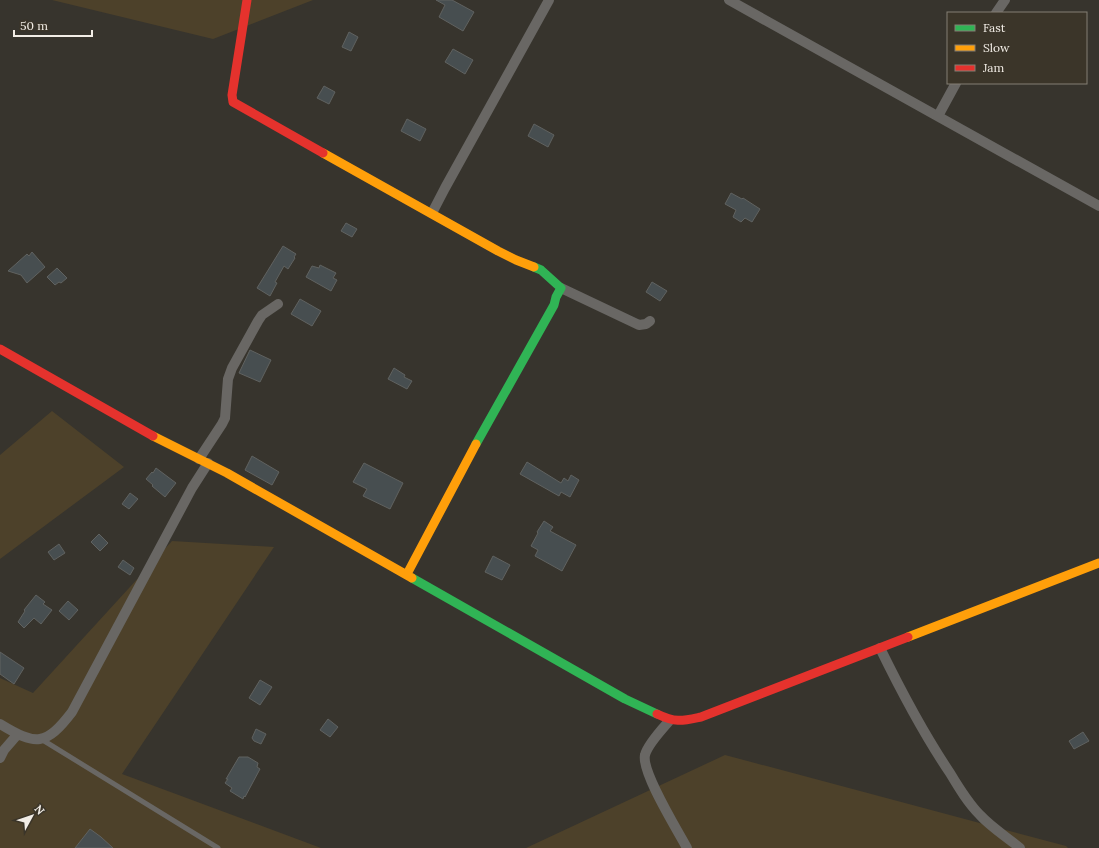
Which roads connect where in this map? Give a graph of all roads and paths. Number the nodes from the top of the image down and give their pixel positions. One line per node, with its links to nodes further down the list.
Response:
1 (247, 0): 9 (street)
2 (549, 0): 9 (street)
3 (729, 0): 7 (street)
4 (1005, 0): 5 (street)
5 (997, 12)
6 (955, 84): 7 (street)
7 (938, 116): 8 (street)
8 (1099, 206)
9 (432, 213): 10 (street)
10 (561, 288): 12 (street); 16 (street)
11 (278, 304): 14 (street)
12 (650, 321)
13 (0, 349): 14 (street)
14 (203, 461): 16 (street); 21 (street)
15 (1099, 563): 17 (street)
16 (406, 574): 18 (street)
17 (880, 648): 18 (street); 25 (street)
18 (670, 720): 24 (street)
19 (0, 724): 20 (street)
20 (17, 735): 21 (street); 22 (street)
21 (41, 739): 23 (lane)
22 (0, 758)
23 (218, 848)
24 (687, 848)
25 (1020, 848)

